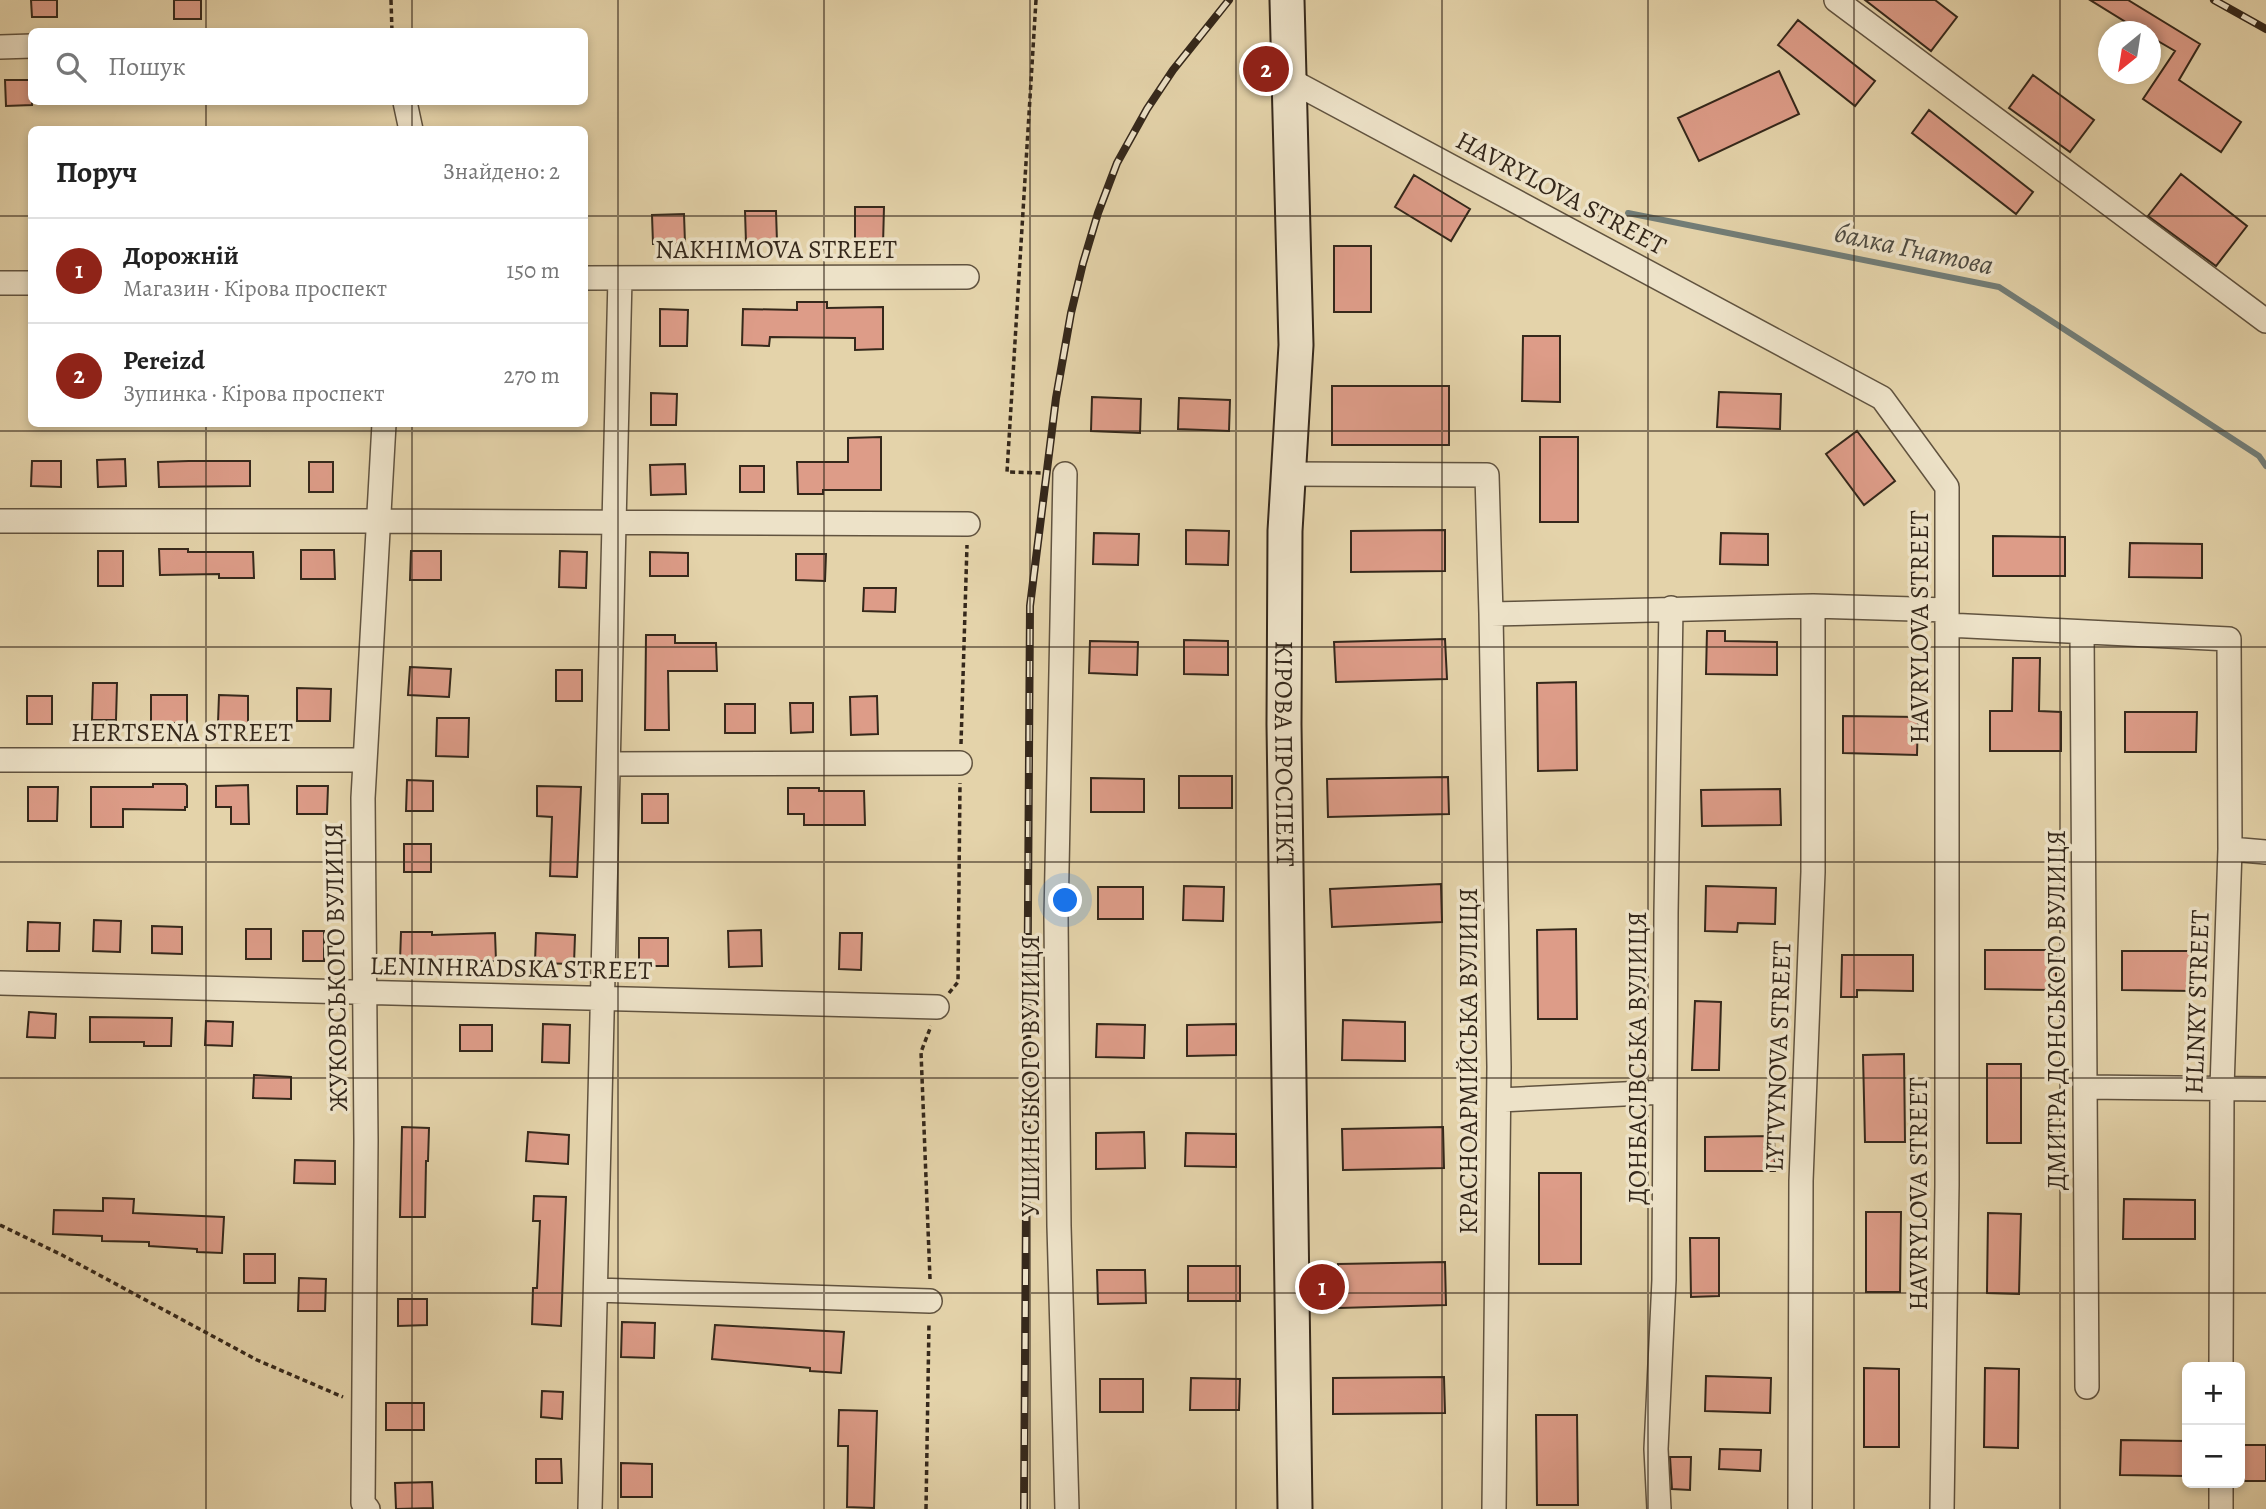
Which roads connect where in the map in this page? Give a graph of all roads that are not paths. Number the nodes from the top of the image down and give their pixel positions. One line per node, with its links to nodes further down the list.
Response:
1 (1287, 0): 5 (street, КІРОВА ПРОСПЕКТ)
2 (1836, 0): 13 (street)
3 (28, 46): 4 (street)
4 (0, 47)
5 (1289, 79): 16 (street, КІРОВА ПРОСПЕКТ); 24 (street, HAVRYLOVA STREET)
6 (406, 105): 7 (street)
7 (410, 126)
8 (967, 276): 10 (street, NAKHIMOVA STREET)
9 (588, 278): 10 (street, NAKHIMOVA STREET)
10 (621, 278): 18 (street)
11 (0, 283): 12 (street)
12 (28, 283)
13 (2266, 321)
14 (384, 427): 17 (street, ЖУКОВСЬКОГО ВУЛИЦЯ)
15 (1065, 474): 48 (street, УШИНСЬКОГО ВУЛИЦЯ)
16 (1289, 474): 23 (street, КРАСНОАРМІЙСЬКА ВУЛИЦЯ); 49 (street, КІРОВА ПРОСПЕКТ)
17 (379, 520): 18 (street); 19 (street); 27 (street, ЖУКОВСЬКОГО ВУЛИЦЯ)
18 (614, 521): 20 (street); 29 (street)
19 (0, 522)
20 (968, 524)
21 (1813, 606): 22 (street); 24 (street); 52 (street, LYTVYNOVA STREET)
22 (1671, 608): 23 (street); 39 (street, ДОНБАСІВСЬКА ВУЛИЦЯ)
23 (1491, 614): 40 (street, КРАСНОАРМІЙСЬКА ВУЛИЦЯ)
24 (1947, 617): 25 (street); 53 (street, HAVRYLOVA STREET)
25 (2082, 632): 30 (street, HLINKY STREET); 36 (street, ДМИТРА ДОНСЬКОГО ВУЛИЦЯ)
26 (0, 760): 27 (street, HERTSENA STREET)
27 (364, 760): 33 (street, ЖУКОВСЬКОГО ВУЛИЦЯ)
28 (960, 763): 29 (street)
29 (609, 764): 34 (street)
30 (2230, 849): 31 (street); 37 (street, HLINKY STREET)
31 (2266, 852)
32 (0, 983): 33 (street, LENINHRADSKA STREET)
33 (364, 993): 34 (street, LENINHRADSKA STREET); 46 (street, ЖУКОВСЬКОГО ВУЛИЦЯ)
34 (603, 999): 35 (street, LENINHRADSKA STREET); 41 (street)
35 (937, 1007)
36 (2085, 1087): 37 (street); 44 (street, ДМИТРА ДОНСЬКОГО ВУЛИЦЯ)
37 (2222, 1088): 38 (street); 43 (street, HLINKY STREET)
38 (2266, 1090)
39 (1665, 1092): 40 (street); 51 (street, ДОНБАСІВСЬКА ВУЛИЦЯ)
40 (1499, 1100): 50 (street, КРАСНОАРМІЙСЬКА ВУЛИЦЯ)
41 (596, 1290): 42 (street); 47 (street)
42 (930, 1301)
43 (2221, 1362)
44 (2087, 1387)
45 (2221, 1488): 54 (street)
46 (368, 1509)
47 (590, 1509)
48 (1067, 1509)
49 (1295, 1509)
50 (1494, 1509)
51 (1659, 1509)
52 (1800, 1509)
53 (1942, 1509)
54 (2221, 1509)

